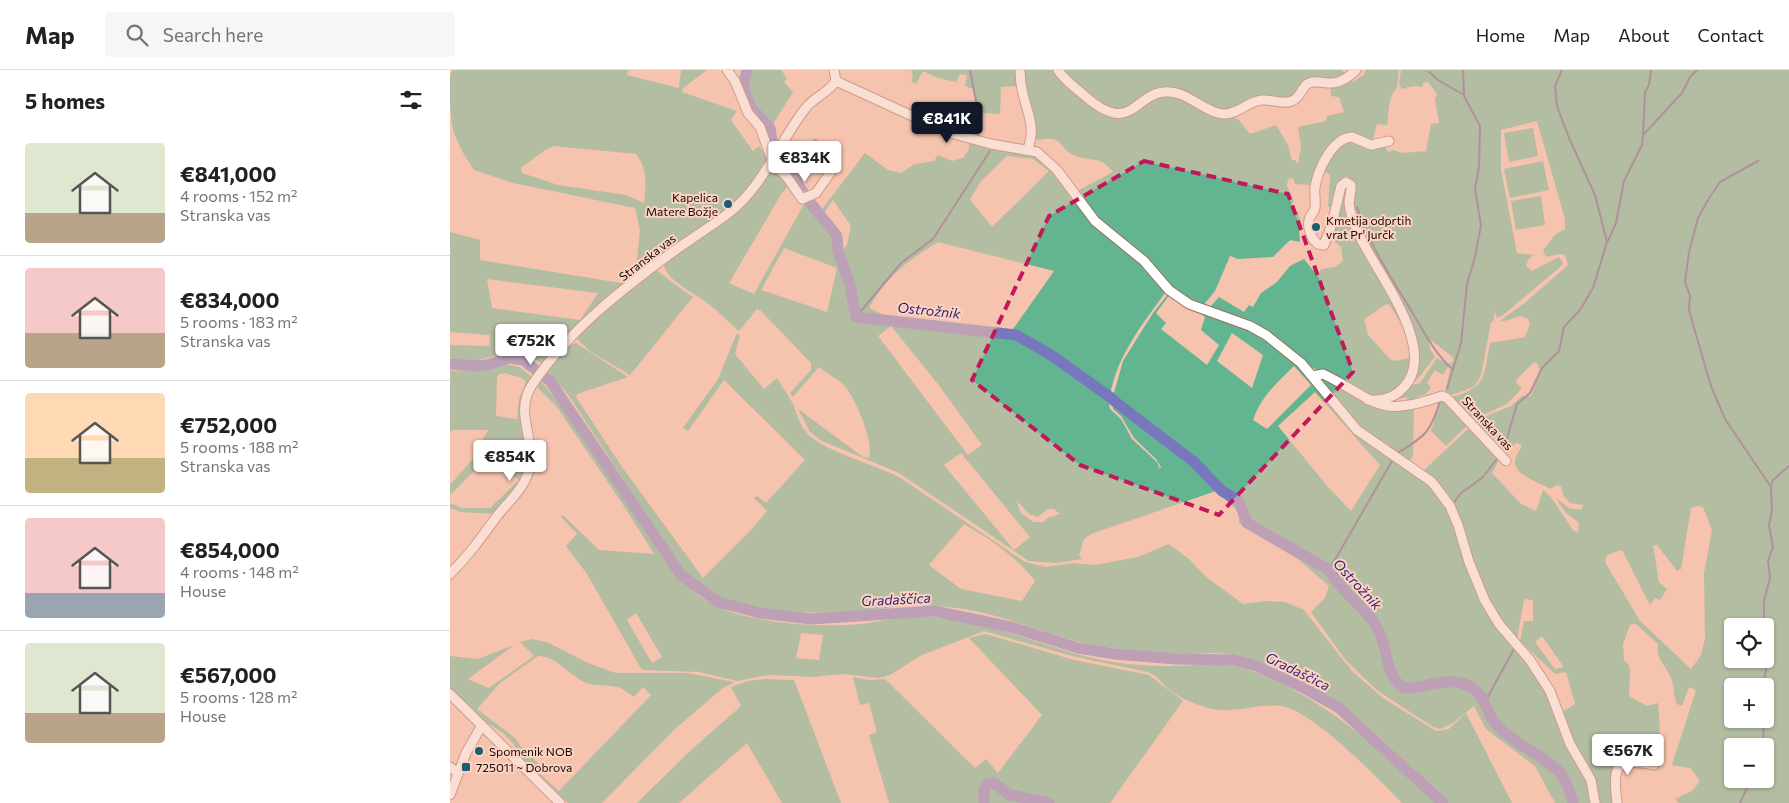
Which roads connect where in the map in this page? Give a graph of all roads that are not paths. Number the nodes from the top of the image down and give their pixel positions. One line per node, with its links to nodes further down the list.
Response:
1 (727, 70): 9 (street)
2 (834, 70): 6 (street)
3 (1020, 70): 8 (street)
4 (1058, 70): 5 (street)
5 (1356, 70)
6 (836, 81): 8 (street); 9 (street, Stranska vas)
7 (1389, 141): 12 (street)
8 (1028, 149): 11 (street)
9 (775, 154): 10 (street); 14 (street, Stranska vas)
10 (835, 166)
11 (1313, 376): 12 (street, Stranska vas); 22 (street)
12 (1368, 400): 13 (street, Stranska vas)
13 (1506, 461)
14 (450, 574)
15 (450, 694): 16 (street)
16 (482, 725): 19 (street); 21 (street)
17 (1654, 765): 23 (street)
18 (450, 767): 19 (street)
19 (458, 773): 20 (street)
20 (450, 795)
21 (560, 803)
22 (1595, 803)
23 (1616, 803)

